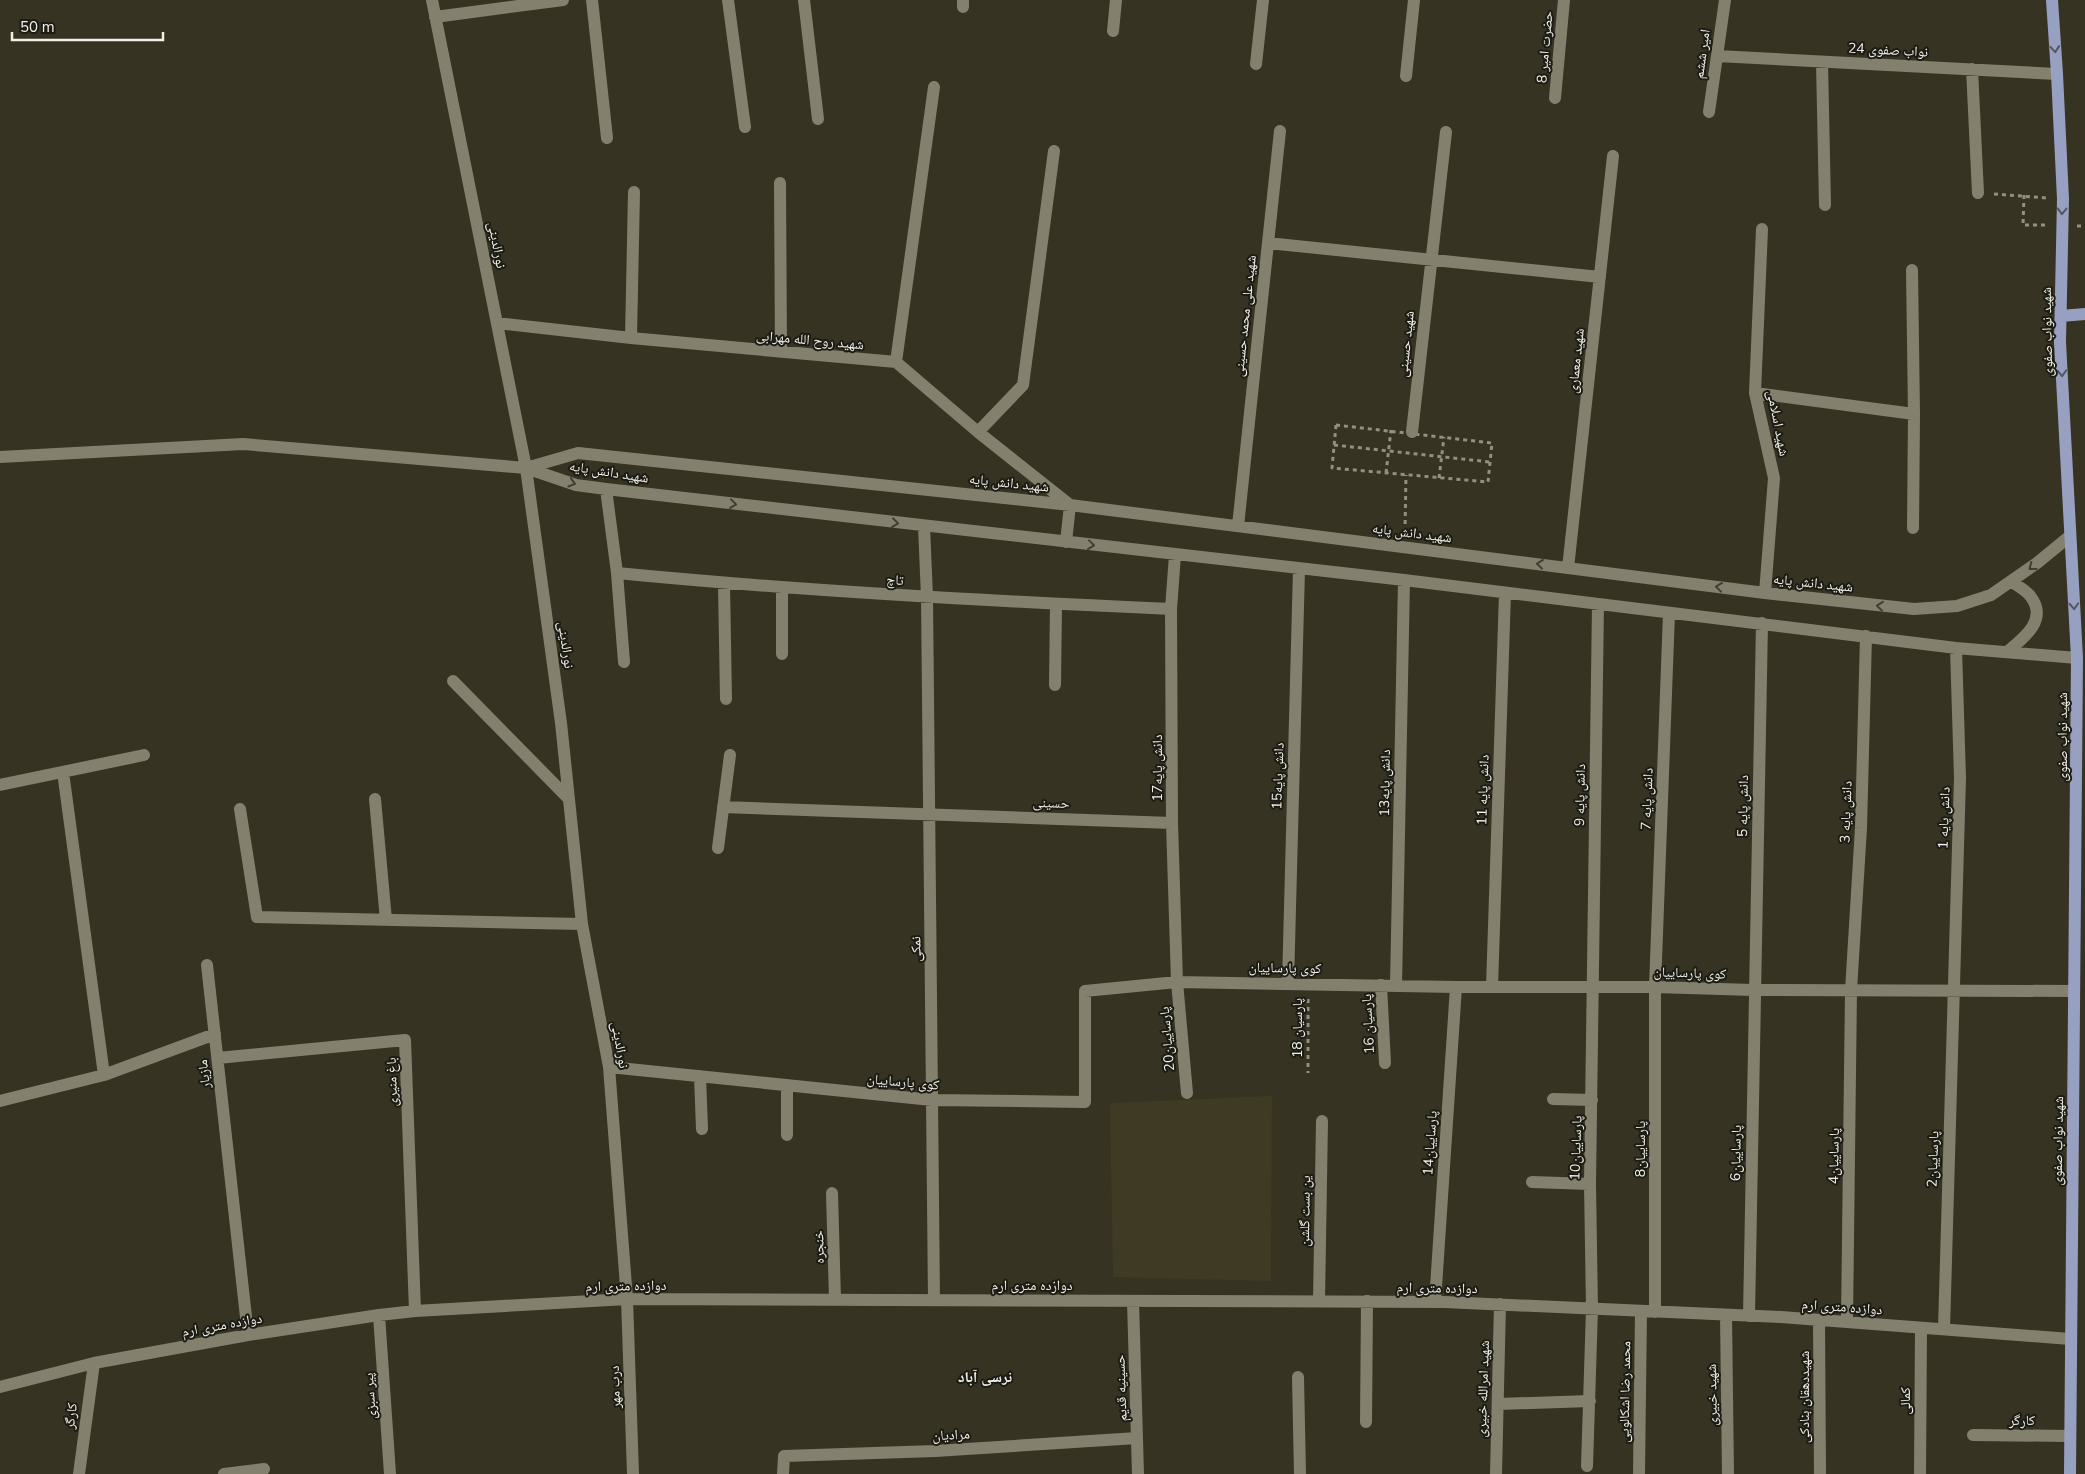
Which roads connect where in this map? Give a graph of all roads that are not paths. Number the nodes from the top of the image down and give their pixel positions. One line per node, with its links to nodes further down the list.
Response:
1 (432, 0): 12 (street, نورالدینی)
2 (563, 0): 12 (street)
3 (592, 0): 27 (street)
4 (728, 0): 24 (street)
5 (804, 0): 23 (street)
6 (1116, 0): 13 (street)
7 (1263, 0): 16 (street)
8 (1414, 0): 19 (street)
9 (1564, 0): 21 (street, حضرت امیر 8)
10 (1725, 0): 14 (street, امیر ششم)
11 (2052, 0): 18 (main road, شهید نواب صفوی, one-way to 18)
12 (435, 17): 41 (street, نورالدینی)
13 (1113, 31)
14 (1717, 56): 15 (street, نواب صفوی 24); 22 (street, امیر ششم)
15 (1822, 62): 17 (street, نواب صفوی 24); 33 (street)
16 (1256, 64)
17 (1972, 69): 18 (street, نواب صفوی 24); 32 (street)
18 (2057, 74): 40 (main road, شهید نواب صفوی, one-way to 40)
19 (1406, 76)
20 (934, 87): 44 (street)
21 (1555, 98)
22 (1709, 112)
23 (818, 118)
24 (745, 126)
25 (1280, 131): 35 (street)
26 (1446, 132): 36 (street, شهید حسینی)
27 (607, 138)
28 (1054, 151): 47 (street)
29 (1613, 156): 38 (street, شهید معماری)
30 (780, 184): 43 (street)
31 (634, 192): 42 (street)
32 (1978, 193)
33 (1824, 205)
34 (1762, 229): 45 (street, شهید اسلامی)
35 (1268, 243): 36 (street, شهید علی محمد حسینی); 54 (street, شهید علی محمد حسینی)
36 (1431, 260): 38 (street, شهید علی محمد حسینی); 48 (street, شهید حسینی)
37 (1912, 270): 46 (street)
38 (1600, 277): 59 (street, شهید معماری)
39 (2085, 314): 40 (main road)
40 (2061, 316): 56 (main road, شهید نواب صفوی, one-way to 56)
41 (497, 324): 42 (street, شهید روح الله مهرابی); 50 (street, نورالدینی)
42 (631, 338): 43 (street, شهید روح الله مهرابی)
43 (781, 352): 44 (street, شهید روح الله مهرابی)
44 (896, 362): 47 (street)
45 (1755, 393): 46 (street); 67 (street, شهید اسلامی)
46 (1914, 414): 55 (street)
47 (978, 432): 52 (street)
48 (1412, 432)
49 (0, 457): 50 (street)
50 (526, 468): 51 (street, شهید دانش پایه, one-way to 51); 52 (street, شهید دانش پایه); 88 (street, نورالدینی)
51 (606, 489): 53 (street, شهید دانش پایه, one-way to 53); 61 (street)
52 (1070, 505): 54 (street, شهید دانش پایه); 57 (street)
53 (924, 526): 57 (street, شهید دانش پایه); 68 (street, نمکی)
54 (1238, 526): 59 (street, شهید دانش پایه, one-way to 54)
55 (1912, 528)
56 (2070, 536): 63 (street, شهید دانش پایه, one-way to 63); 78 (main road, شهید نواب صفوی, one-way to 78)
57 (1066, 542): 58 (street, شهید دانش پایه, one-way to 58)
58 (1175, 555): 60 (street, شهید دانش پایه); 71 (street, دانش پایه17)
59 (1568, 568): 67 (street, شهید دانش پایه, one-way to 59)
60 (1299, 569): 62 (street, شهید دانش پایه); 98 (street, دانش پایه15)
61 (617, 573): 64 (street, تاچ); 79 (street)
62 (1404, 580): 66 (street, شهید دانش پایه); 100 (street, دانش پایه13)
63 (2012, 582): 67 (street, شهید دانش پایه, one-way to 67); 76 (street)
64 (724, 584): 65 (street, تاچ); 82 (street)
65 (782, 588): 68 (street, تاچ); 77 (street)
66 (1505, 593): 70 (street, شهید دانش پایه); 102 (street, دانش پایه 11)
67 (1765, 593)
68 (927, 597): 69 (street, تاچ); 91 (street, نمکی)
69 (1056, 604): 71 (street, تاچ); 81 (street)
70 (1598, 604): 72 (street, شهید دانش پایه); 103 (street, دانش پایه 9)
71 (1171, 610): 92 (street, دانش پایه17)
72 (1668, 612): 73 (street, شهید دانش پایه); 104 (street, دانش پایه 7)
73 (1762, 624): 74 (street, شهید دانش پایه); 105 (street, دانش پایه 5)
74 (1866, 636): 75 (street, شهید دانش پایه); 106 (street, دانش پایه 3)
75 (1956, 648): 76 (street, شهید دانش پایه); 107 (street, دانش پایه 1)
76 (2007, 652): 78 (street, شهید دانش پایه)
77 (782, 654)
78 (2077, 658): 108 (main road, شهید نواب صفوی)
79 (624, 662)
80 (453, 681): 88 (street)
81 (1055, 685)
82 (726, 698)
83 (144, 755): 85 (street)
84 (730, 755): 89 (street)
85 (63, 772): 86 (street); 113 (street)
86 (0, 786)
87 (376, 799): 94 (street)
88 (569, 799): 95 (street, نورالدینی)
89 (723, 807): 91 (street, حسینی); 93 (street)
90 (240, 809): 94 (street)
91 (929, 814): 92 (street, حسینی); 118 (street, نمکی)
92 (1172, 823): 97 (street, دانش پایه17)
93 (718, 848)
94 (386, 920): 95 (street)
95 (582, 924): 112 (street, نورالدینی)
96 (207, 965): 109 (street)
97 (1177, 982): 98 (street, کوی پارساییان); 116 (street, پارساییان20); 118 (street, کوی پارساییان)
98 (1288, 983): 99 (street, کوی پارساییان)
99 (1381, 985): 100 (street, کوی پارساییان); 111 (street, پارسیان 16)
100 (1396, 986): 101 (street, کوی پارساییان)
101 (1456, 987): 102 (street, کوی پارساییان); 133 (street, پارساییان14)
102 (1492, 987): 103 (street, کوی پارساییان)
103 (1593, 987): 104 (street, کوی پارساییان); 119 (street, پارساییان10)
104 (1656, 987): 105 (street, کوی پارساییان); 138 (street, پارساییان8)
105 (1753, 990): 106 (street, کوی پارساییان); 141 (street, پارساییان6)
106 (1851, 990): 107 (street, کوی پارساییان); 143 (street, پارساییان4)
107 (1953, 990): 108 (street, کوی پارساییان); 145 (street, پارساییان2)
108 (2074, 991): 147 (main road, شهید نواب صفوی)
109 (215, 1034): 110 (street, مازیار); 113 (street, مازیار)
110 (218, 1058): 136 (street, باغ منیری); 146 (street, مازیار)
111 (1385, 1062)
112 (609, 1067): 114 (street, کوی پارساییان); 127 (street, نورالدینی)
113 (104, 1074): 120 (street, مازیار)
114 (700, 1076): 115 (street, کوی پارساییان); 122 (street)
115 (786, 1085): 118 (street, کوی پارساییان); 123 (street)
116 (1187, 1093)
117 (1553, 1099): 119 (street)
118 (932, 1100): 129 (street, نمکی)
119 (1592, 1100): 125 (street, پارساییان10)
120 (0, 1101)
121 (1322, 1121): 131 (street, ین بست گلشن)
122 (702, 1129)
123 (787, 1135)
124 (1532, 1182): 125 (street)
125 (1590, 1184): 135 (street, پارساییان10)
126 (832, 1193): 128 (street, خنجره)
127 (627, 1299): 128 (street, دوازده متری ارم); 136 (street, دوازده متری ارم); 162 (street, درب مهر)
128 (835, 1300): 129 (street, دوازده متری ارم)
129 (934, 1300): 130 (street, دوازده متری ارم)
130 (1133, 1301): 131 (street, دوازده متری ارم); 156 (street, حسینیه قدیم)
131 (1319, 1301): 132 (street, دوازده متری ارم)
132 (1367, 1302): 133 (street, دوازده متری ارم); 153 (street)
133 (1435, 1302): 134 (street, دوازده متری ارم)
134 (1500, 1304): 135 (street, دوازده متری ارم); 152 (street, شهید امرالله خبیری)
135 (1592, 1309): 137 (street, دوازده متری ارم); 151 (street, پارساییان10)
136 (415, 1310): 139 (street, دوازده متری ارم)
137 (1641, 1311): 138 (street, دوازده متری ارم); 167 (street, محمد رضا اشکالویی)
138 (1655, 1312): 140 (street, دوازده متری ارم)
139 (379, 1315): 146 (street, دوازده متری ارم); 161 (street, پیر سبزی)
140 (1726, 1315): 141 (street, دوازده متری ارم); 168 (street, شهید خبیری)
141 (1748, 1316): 142 (street, دوازده متری ارم)
142 (1819, 1320): 143 (street, دوازده متری ارم); 169 (street, شهیددهقان بنادکی)
143 (1847, 1322): 144 (street, دوازده متری ارم)
144 (1921, 1328): 145 (street, دوازده متری ارم); 170 (street, کمالی)
145 (1944, 1329): 147 (street, دوازده متری ارم)
146 (248, 1335): 148 (street, دوازده متری ارم)
147 (2070, 1339): 155 (main road, شهید نواب صفوی)
148 (94, 1363): 150 (street, دوازده متری ارم); 159 (street, کارگر)
149 (1298, 1377): 165 (street)
150 (0, 1388)
151 (1590, 1401): 152 (street); 157 (street, پارساییان10)
152 (1498, 1404): 166 (street, شهید امرالله خبیری)
153 (1366, 1422)
154 (1973, 1435): 155 (street, کارگر)
155 (2070, 1436): 171 (main road, شهید نواب صفوی)
156 (1137, 1438): 163 (street, مرادیان); 164 (street, حسینیه قدیم)
157 (1587, 1466)
158 (264, 1469): 160 (street)
159 (79, 1474)
160 (224, 1474)
161 (390, 1474)
162 (633, 1474)
163 (784, 1474)
164 (1138, 1474)
165 (1300, 1474)
166 (1496, 1474)
167 (1639, 1474)
168 (1728, 1474)
169 (1820, 1474)
170 (1920, 1474)
171 (2070, 1474)

